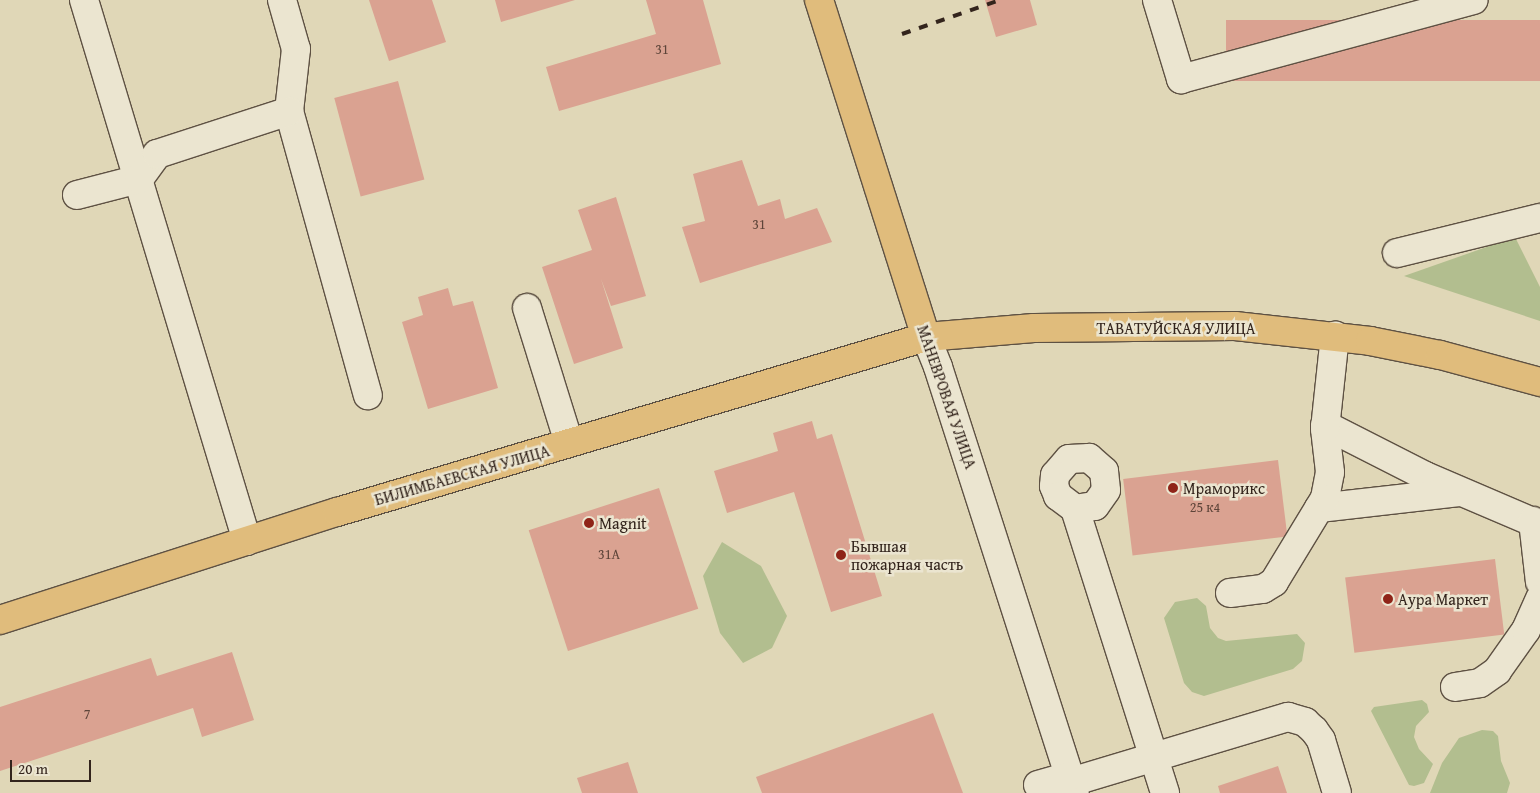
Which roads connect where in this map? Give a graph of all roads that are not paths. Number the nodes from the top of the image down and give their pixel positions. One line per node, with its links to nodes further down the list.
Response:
1 (84, 0): 7 (street)
2 (282, 0): 6 (street)
3 (819, 0): 13 (main road, МАНЕВРОВАЯ УЛИЦА)
4 (1157, 0): 5 (street)
5 (1474, 0)
6 (289, 111): 7 (street); 15 (street)
7 (139, 179): 8 (street); 22 (street)
8 (77, 195)
9 (1540, 218): 10 (street)
10 (1397, 254)
11 (527, 308): 17 (street)
12 (1335, 336): 13 (main road, ТАВАТУЙСКАЯ УЛИЦА); 14 (main road, ТАВАТУЙСКАЯ УЛИЦА); 16 (street)
13 (926, 337): 17 (main road, БИЛИМБАЕВСКАЯ УЛИЦА); 29 (street, МАНЕВРОВАЯ УЛИЦА)
14 (1540, 382)
15 (368, 395)
16 (1325, 425): 18 (street); 19 (street)
17 (569, 443): 22 (main road, БИЛИМБАЕВСКАЯ УЛИЦА)
18 (1461, 492): 19 (street); 21 (street)
19 (1319, 508): 24 (street)
20 (1076, 509): 28 (street)
21 (1536, 523): 23 (street)
22 (247, 541): 26 (main road, БИЛИМБАЕВСКАЯ УЛИЦА)
23 (1540, 582)
24 (1230, 593)
25 (1540, 599): 27 (street)
26 (0, 620)
27 (1455, 687)
28 (1153, 756): 29 (street); 31 (street); 32 (street)
29 (1072, 784): 30 (street)
30 (1038, 785)
31 (1165, 793)
32 (1337, 793)

